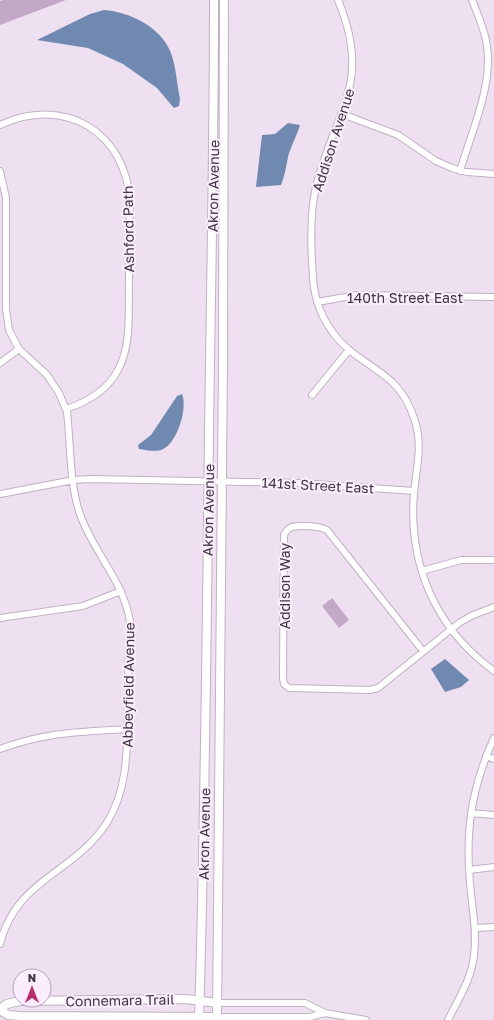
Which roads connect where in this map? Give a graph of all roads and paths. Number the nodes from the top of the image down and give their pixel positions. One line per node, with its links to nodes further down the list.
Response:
1 (214, 0): 18 (street, Akron Avenue)
2 (224, 0): 19 (street, Akron Avenue)
3 (338, 0): 5 (street, Addison Avenue)
4 (472, 0): 8 (street)
5 (342, 114): 8 (street); 11 (street, Addison Avenue)
6 (0, 125): 16 (street, Ashford Path)
7 (0, 171): 12 (street, Abbeyfield Avenue)
8 (460, 171): 9 (street)
9 (494, 174)
10 (494, 297): 11 (street, 140th Street East)
11 (317, 302): 13 (street, Addison Avenue)
12 (19, 349): 14 (street); 16 (street, Abbeyfield Avenue)
13 (349, 350): 15 (street); 20 (street, Addison Avenue)
14 (0, 363)
15 (312, 395)
16 (66, 409): 17 (street, Abbeyfield Avenue)
17 (74, 480): 18 (street, 141st Street East); 21 (street, 141st Street East); 24 (street, Abbeyfield Avenue)
18 (209, 480): 19 (street, 141st Street East); 43 (street, Akron Avenue)
19 (222, 481): 20 (street, 141st Street East); 44 (street, Akron Avenue)
20 (414, 491): 23 (street, Addison Avenue)
21 (0, 494)
22 (494, 560): 23 (street)
23 (422, 571): 27 (street, Addison Avenue)
24 (121, 591): 26 (street); 30 (street, Abbeyfield Avenue)
25 (494, 607): 27 (street, Addison Way)
26 (0, 618)
27 (450, 630): 28 (street, Addison Way); 29 (street, Addison Avenue)
28 (423, 651): 28 (street, Addison Way)
29 (494, 671)
30 (128, 729): 32 (street); 41 (street, Abbeyfield Avenue)
31 (494, 738): 33 (street)
32 (0, 749)
33 (486, 756): 34 (street); 35 (street)
34 (494, 759)
35 (471, 813): 36 (street); 38 (street)
36 (494, 815)
37 (494, 867): 38 (street)
38 (469, 870): 40 (street)
39 (494, 927): 40 (street)
40 (475, 928): 50 (street)
41 (1, 933): 42 (street, Abbeyfield Avenue)
42 (0, 944)
43 (200, 1000): 44 (street, Connemara Trail); 45 (street, Connemara Trail); 47 (street, Akron Avenue)
44 (217, 1003): 46 (street); 48 (street, Akron Avenue)
45 (0, 1009): 47 (street, Connemara Trail)
46 (324, 1013): 48 (street); 49 (street)
47 (199, 1019): 48 (street, Connemara Trail)
48 (217, 1019)
49 (366, 1020)
50 (448, 1020)

